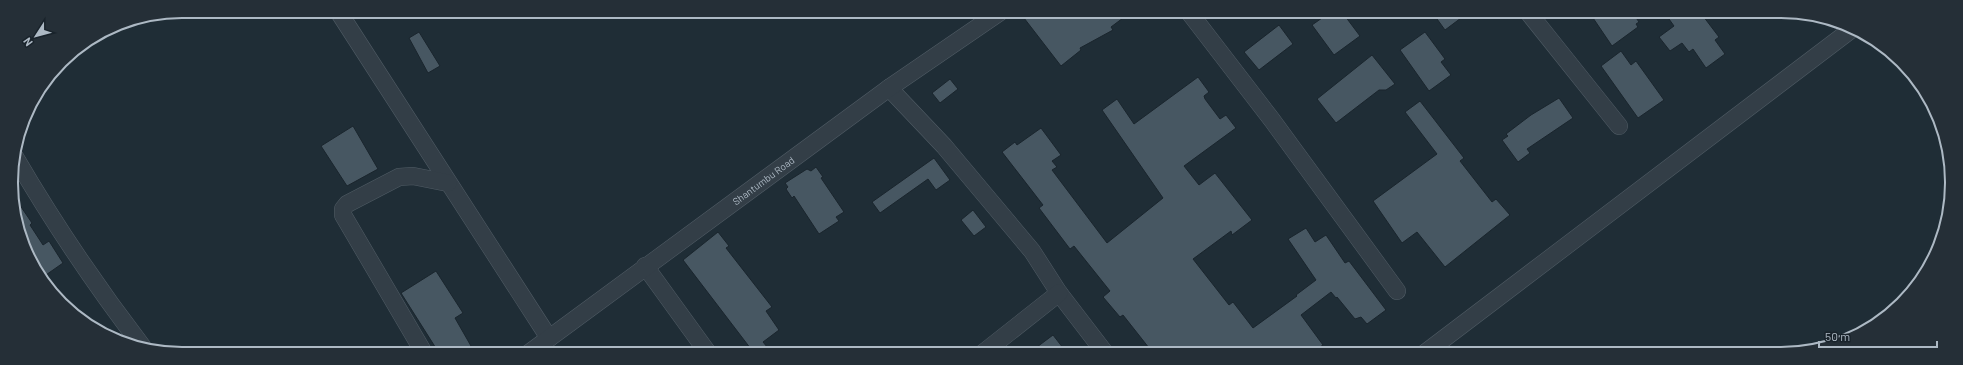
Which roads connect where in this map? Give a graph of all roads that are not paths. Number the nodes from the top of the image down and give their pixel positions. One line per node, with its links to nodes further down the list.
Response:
1 (342, 18): 9 (street)
2 (981, 18): 6 (street, Shantumbu Road)
3 (1194, 18): 11 (street)
4 (1533, 18): 7 (street)
5 (1847, 33): 20 (street)
6 (889, 88): 10 (street, Shantumbu Road); 12 (street)
7 (1619, 126)
8 (18, 170): 14 (street)
9 (448, 183): 13 (street); 15 (street)
10 (645, 266): 13 (street, Shantumbu Road); 17 (street)
11 (1396, 291)
12 (1059, 293): 18 (street); 19 (street)
13 (550, 338): 16 (street, Shantumbu Road)
14 (138, 340)
15 (420, 347)
16 (537, 347)
17 (704, 347)
18 (991, 347)
19 (1100, 347)
20 (1433, 347)

